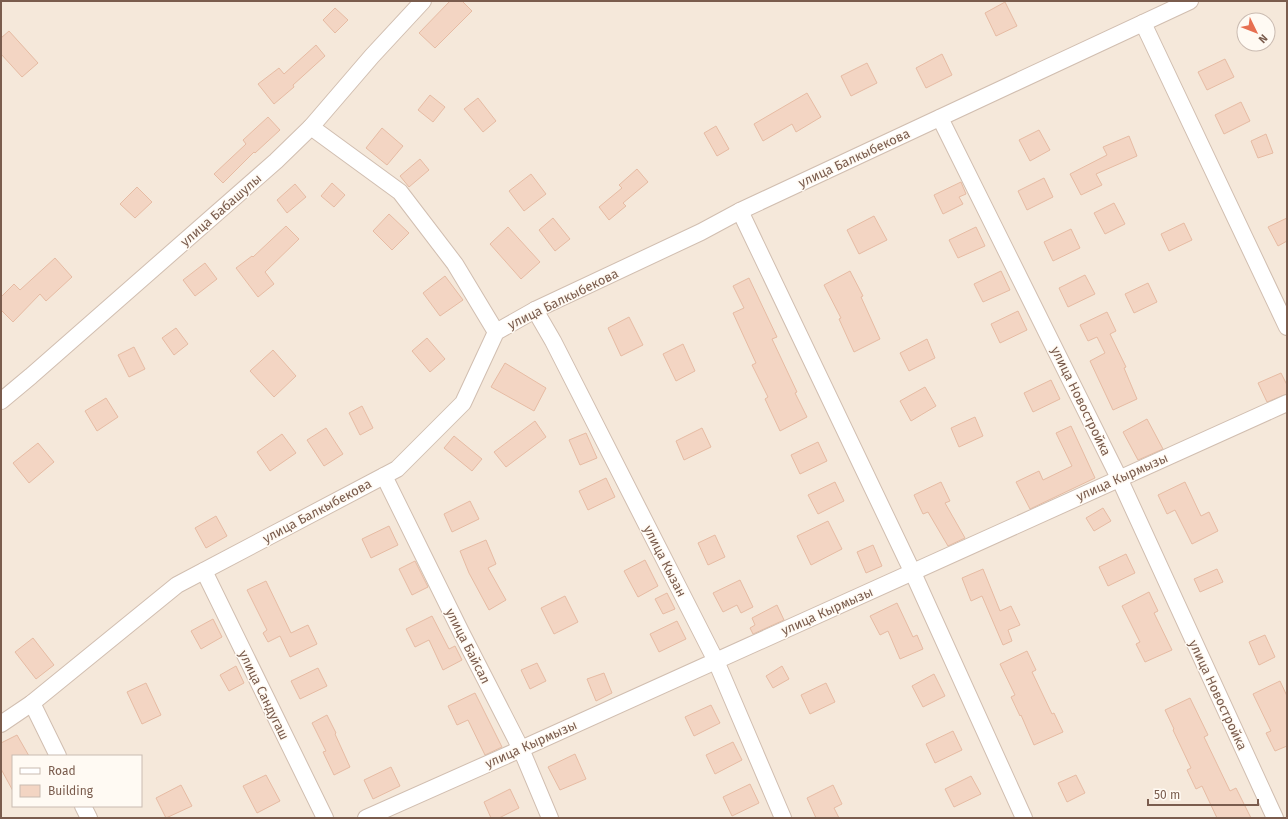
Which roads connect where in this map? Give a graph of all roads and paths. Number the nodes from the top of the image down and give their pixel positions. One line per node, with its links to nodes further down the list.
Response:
1 (423, 1): 5 (street, улица Бабашулы)
2 (1190, 1): 3 (street, улица Балкыбекова)
3 (1143, 23): 4 (street, улица Балкыбекова); 8 (street)
4 (940, 118): 6 (street, улица Балкыбекова); 13 (street, улица Новостройка)
5 (312, 127): 9 (street); 10 (street, улица Бабашулы)
6 (740, 211): 7 (street, улица Балкыбекова); 15 (street)
7 (535, 310): 9 (street, улица Балкыбекова); 16 (street, улица Кызан)
8 (1287, 327)
9 (496, 332): 12 (street, улица Балкыбекова)
10 (1, 401)
11 (1287, 403): 13 (street, улица Кырмызы)
12 (384, 476): 14 (street, улица Балкыбекова); 19 (street, улица Байсал)
13 (1119, 478): 15 (street, улица Кырмызы); 28 (street, улица Новостройка)
14 (204, 571): 17 (street, улица Балкыбекова); 23 (street, улица Сандугаш)
15 (913, 573): 16 (street, улица Кырмызы); 27 (street)
16 (716, 661): 19 (street, улица Кырмызы); 26 (street, улица Кызан)
17 (32, 703): 18 (street, улица Балкыбекова); 20 (street)
18 (1, 724)
19 (521, 749): 24 (street, улица Кырмызы); 25 (street, улица Байсал)
20 (58, 755)
21 (84, 807): 22 (street)
22 (89, 818)
23 (324, 818)
24 (366, 818)
25 (550, 818)
26 (783, 818)
27 (1024, 818)
28 (1275, 818)

